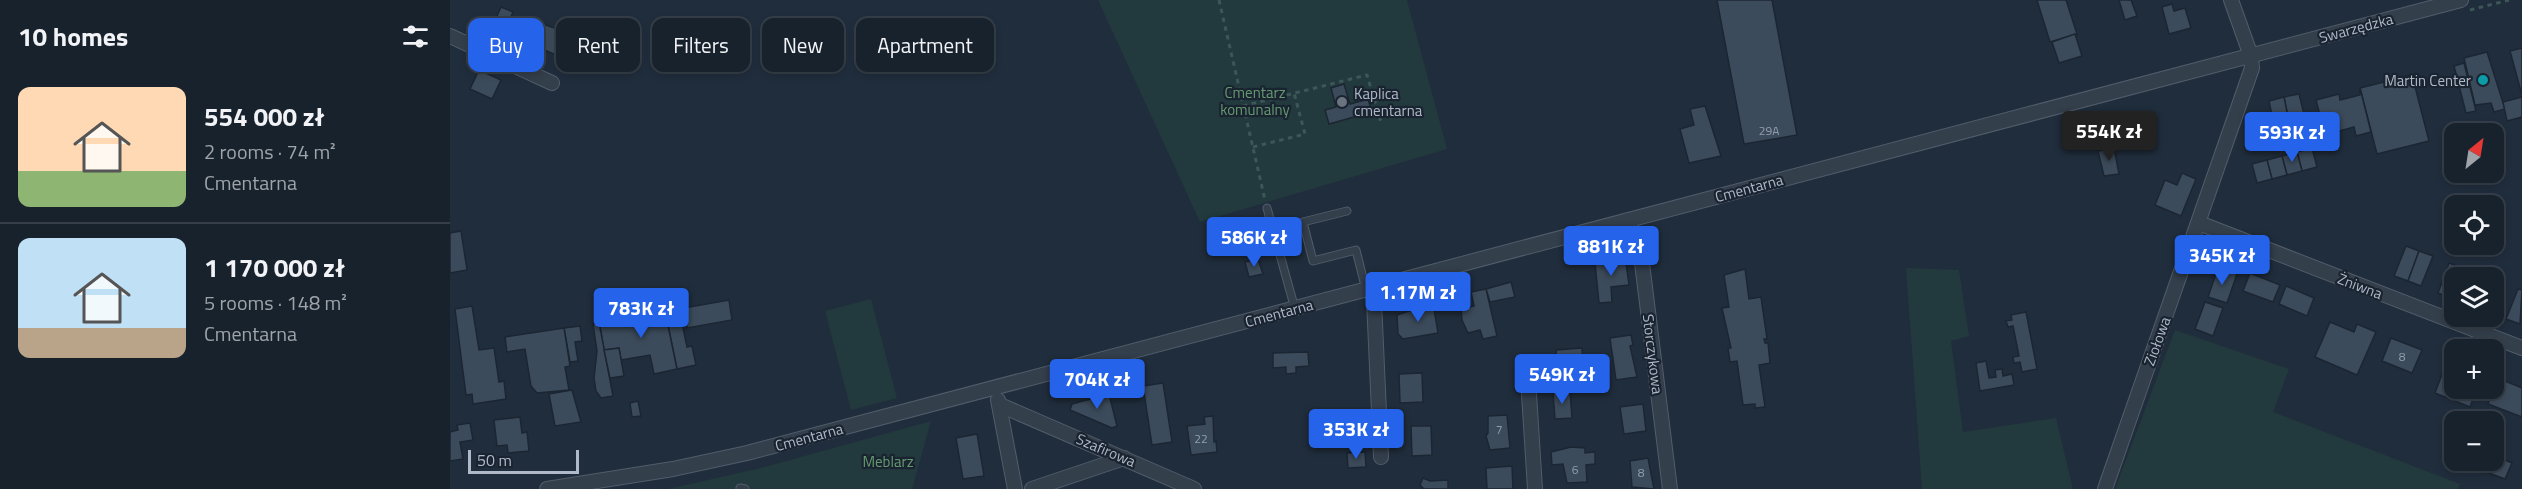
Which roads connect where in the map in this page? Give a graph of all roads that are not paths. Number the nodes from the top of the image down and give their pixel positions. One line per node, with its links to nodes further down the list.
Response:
1 (2231, 0): 4 (street)
2 (2461, 0): 4 (street, Swarzędzka)
3 (450, 36): 5 (street)
4 (2251, 56): 8 (street, Cmentarna); 9 (street, Ziołowa)
5 (552, 83)
6 (1267, 208): 11 (lane)
7 (1347, 211): 10 (lane)
8 (1628, 220): 10 (street, Cmentarna); 23 (street, Storczykowa)
9 (2199, 223): 12 (street, Żniwna); 24 (street, Ziołowa)
10 (1368, 289): 11 (street, Cmentarna); 16 (street)
11 (1295, 309): 14 (street, Cmentarna)
12 (2522, 348)
13 (1527, 362): 22 (street)
14 (994, 388): 15 (street); 18 (street, Cmentarna)
15 (1000, 405): 17 (street, Szafirowa); 19 (street)
16 (1382, 457)
17 (1124, 458): 20 (street); 21 (street, Szafirowa)
18 (547, 489)
19 (1015, 489)
20 (1032, 489)
21 (1194, 489)
22 (1535, 489)
23 (1670, 489)
24 (2105, 489)

